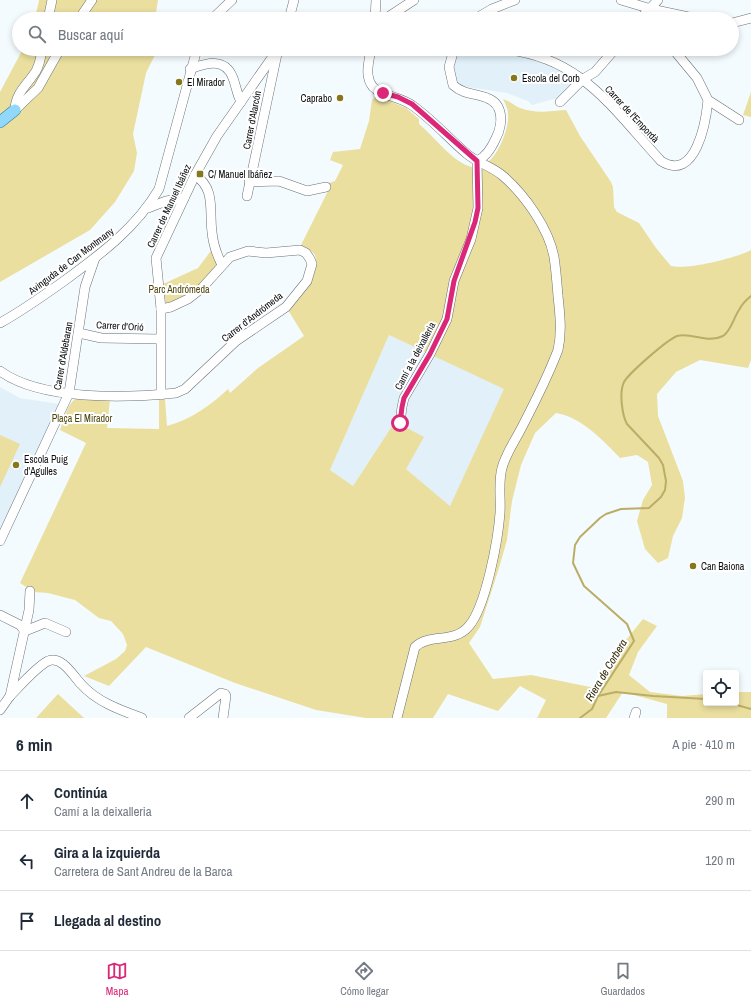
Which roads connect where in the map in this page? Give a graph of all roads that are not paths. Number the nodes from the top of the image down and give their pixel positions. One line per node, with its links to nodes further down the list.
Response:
1 (52, 0): 10 (street)
2 (92, 0): 11 (street)
3 (232, 0): 12 (street)
4 (294, 0): 13 (street)
5 (376, 0): 14 (street)
6 (414, 0): 15 (street)
7 (515, 0): 16 (street)
8 (621, 0): 17 (street)
9 (658, 0): 18 (street)
10 (49, 12)
11 (84, 12)
12 (219, 12)
13 (291, 12)
14 (375, 12)
15 (396, 12)
16 (487, 12)
17 (641, 12)
18 (648, 12)
19 (751, 18): 20 (street)
20 (739, 21)
21 (40, 56): 36 (street)
22 (56, 56): 36 (street)
23 (195, 56): 31 (street, Avinguda de Can Montmany)
24 (273, 56): 34 (street, Carrer de Manuel Ibáñez)
25 (276, 56): 41 (street, Carrer d'Alarcón)
26 (369, 56): 39 (street)
27 (453, 56): 39 (street)
28 (541, 56): 32 (street, Carrer de l'Empordà)
29 (609, 56): 32 (street)
30 (679, 56): 33 (street)
31 (190, 69): 34 (street); 43 (street, Avinguda de Can Montmany)
32 (583, 79): 33 (street, Carrer de l'Empordà); 35 (street)
33 (708, 100): 37 (street)
34 (241, 102): 40 (street, Carrer de Manuel Ibáñez)
35 (560, 102)
36 (15, 110): 38 (main road)
37 (739, 120)
38 (0, 122)
39 (477, 161): 57 (street, Camí a la deixalleria); 68 (street)
40 (195, 175): 45 (street, Carrer de Manuel Ibáñez); 49 (street)
41 (249, 182): 42 (street); 44 (street, Carrer d'Alarcón)
42 (326, 187)
43 (159, 189): 46 (street); 47 (street, Avinguda de Can Montmany)
44 (247, 196)
45 (184, 198): 46 (street, Avinguda de Can Montmany); 50 (street, Carrer de Manuel Ibáñez)
46 (166, 201): 47 (street, Avinguda de Can Montmany)
47 (148, 208): 48 (street, Avinguda de Can Montmany)
48 (95, 258): 51 (street, Avinguda de Can Montmany); 52 (street, Carrer d'Aldebaran)
49 (222, 265): 50 (street, Carrer d'Andrómeda); 56 (street, Carrer d'Andrómeda)
50 (160, 309): 53 (street, Carrer de Manuel Ibáñez)
51 (0, 323)
52 (79, 333): 53 (street, Carrer d'Orió); 55 (street, Carrer d'Aldebaran)
53 (160, 339): 56 (street, Carrer de Manuel Ibáñez)
54 (0, 371): 55 (street, Carrer d'Andrómeda)
55 (69, 393): 56 (street, Carrer d'Andrómeda); 58 (street, Carrer d'Aldebaran)
56 (161, 395)
57 (400, 423)
58 (0, 541)
59 (30, 591): 61 (street)
60 (0, 615): 61 (street)
61 (25, 631): 62 (street); 63 (street)
62 (66, 632)
63 (10, 696): 64 (street); 65 (street)
64 (0, 710)
65 (142, 718)
66 (190, 718): 67 (street)
67 (222, 718)
68 (397, 718)

